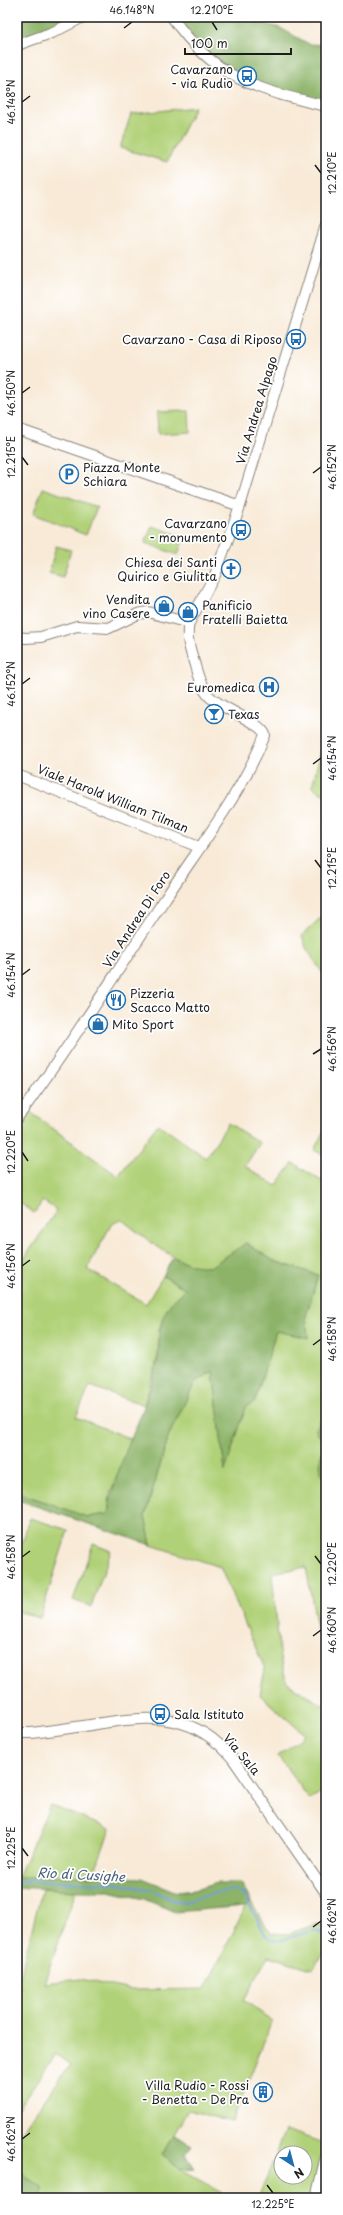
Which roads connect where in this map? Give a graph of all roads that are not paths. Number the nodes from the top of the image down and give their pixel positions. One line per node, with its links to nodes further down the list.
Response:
1 (83, 17): 3 (street)
2 (172, 17): 4 (street)
3 (17, 45)
4 (326, 106)
5 (326, 224): 7 (street, Via Andrea Alpago)
6 (17, 429): 7 (street)
7 (240, 506): 8 (street, Via Andrea Alpago)
8 (189, 623): 9 (street); 11 (street, Via Andrea Di Foro)
9 (17, 636)
10 (17, 775): 11 (street, Viale Harold William Tilman)
11 (199, 847): 12 (street, Via Andrea Di Foro)
12 (17, 1118)
13 (17, 1733): 14 (street, Via Sala)
14 (326, 1892)
15 (326, 2156): 16 (street)
16 (316, 2198)

